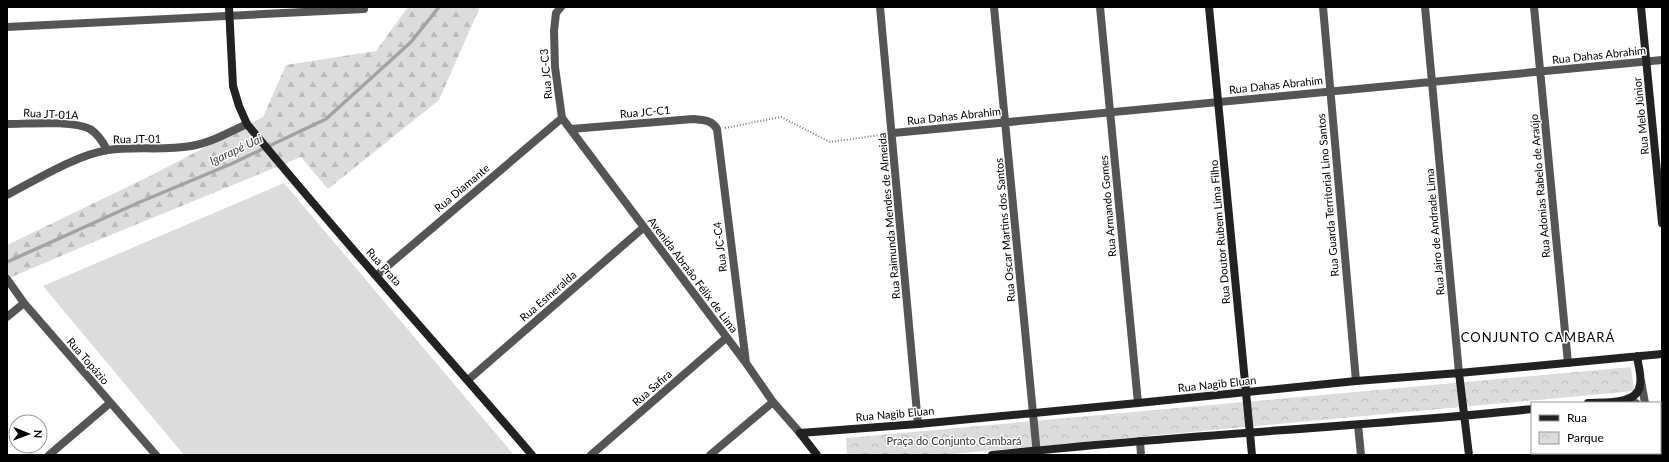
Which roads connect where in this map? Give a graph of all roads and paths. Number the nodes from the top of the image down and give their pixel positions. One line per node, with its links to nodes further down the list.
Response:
1 (229, 7): 12 (street, Rua Prata)
2 (880, 7): 27 (street, Rua Raimunda Mendes de Almeida)
3 (994, 7): 22 (street, Rua Oscar Martins dos Santos)
4 (1100, 7): 20 (street, Rua Armando Gomes)
5 (1209, 7): 19 (street, Rua Doutor Rubem Lima Filho)
6 (1323, 7): 18 (street, Rua Guarda Territorial Lino Santos)
7 (1425, 7): 17 (street, Rua Jairo de Andrade Lima)
8 (1534, 7): 16 (street, Rua Adonias Rabelo de Araújo)
9 (1641, 7): 15 (street, Rua Melo Júnior)
10 (364, 9): 12 (street)
11 (558, 10): 21 (street, Rua JC-C3)
12 (230, 16): 13 (street); 24 (street, Rua Prata)
13 (7, 27)
14 (1662, 60): 15 (street, Rua Dahas Abrahim)
15 (1646, 61): 16 (street, Rua Dahas Abrahim); 30 (street, Rua Melo Júnior)
16 (1541, 72): 17 (street, Rua Dahas Abrahim); 40 (street, Rua Adonias Rabelo de Araújo)
17 (1432, 82): 18 (street, Rua Dahas Abrahim); 41 (street, Rua Jairo de Andrade Lima)
18 (1330, 91): 19 (street, Rua Dahas Abrahim); 44 (street, Rua Guarda Territorial Lino Santos)
19 (1218, 102): 20 (street, Rua Dahas Abrahim); 45 (street, Rua Doutor Rubem Lima Filho)
20 (1111, 113): 22 (street, Rua Dahas Abrahim); 52 (street, Rua Armando Gomes)
21 (562, 118): 25 (street); 32 (street, Rua Diamante)
22 (1006, 121): 27 (street, Rua Dahas Abrahim); 54 (street, Rua Oscar Martins dos Santos)
23 (7, 124): 28 (street, Rua JT-01A)
24 (247, 124): 28 (street, Rua JT-01); 32 (street, Rua Prata)
25 (571, 129): 26 (street, Rua JC-C1); 31 (street, Avenida Abraão Félix de Lima)
26 (717, 129): 27 (path); 39 (street, Rua JC-C4)
27 (893, 133): 56 (street, Rua Raimunda Mendes de Almeida)
28 (107, 150): 29 (street, Rua JT-01)
29 (7, 195)
30 (1662, 223)
31 (644, 228): 36 (street, Avenida Abraão Félix de Lima); 43 (street, Rua Esmeralda)
32 (377, 276): 43 (street, Rua Prata)
33 (8, 280): 34 (street, Rua Topázio)
34 (24, 303): 35 (street); 51 (street, Rua Topázio)
35 (7, 317)
36 (726, 338): 39 (street, Avenida Abraão Félix de Lima); 65 (street, Rua Safira)
37 (1662, 354): 38 (street, Rua Nagib Eluan)
38 (1637, 356): 40 (street, Rua Nagib Eluan); 42 (street)
39 (746, 363): 47 (street, Avenida Abraão Félix de Lima)
40 (1568, 363): 41 (street, Rua Nagib Eluan)
41 (1459, 373): 44 (street, Rua Nagib Eluan); 55 (street, Rua Jairo de Andrade Lima)
42 (1640, 378): 46 (street); 50 (street)
43 (468, 380): 64 (street, Rua Prata)
44 (1356, 381): 45 (street, Rua Nagib Eluan)
45 (1246, 393): 52 (street, Rua Nagib Eluan); 58 (street, Rua Doutor Rubem Lima Filho)
46 (1626, 400): 48 (street); 49 (street)
47 (773, 402): 59 (street, Avenida Abraão Félix de Lima); 66 (street)
48 (1601, 402)
49 (1633, 402)
50 (1645, 402)
51 (110, 403): 62 (street); 63 (street, Rua Topázio)
52 (1138, 403): 54 (street, Rua Nagib Eluan)
53 (1531, 409): 55 (street)
54 (1033, 412): 56 (street, Rua Nagib Eluan); 61 (street, Rua Oscar Martins dos Santos)
55 (1465, 416): 57 (street); 72 (street, Rua Jairo de Andrade Lima)
56 (918, 424): 59 (street, Rua Nagib Eluan)
57 (1358, 425): 58 (street); 71 (street)
58 (1250, 432): 60 (street); 70 (street, Rua Doutor Rubem Lima Filho)
59 (800, 433): 67 (street)
60 (1140, 441): 61 (street); 69 (street)
61 (1036, 453): 68 (street)
62 (49, 455)
63 (156, 455)
64 (532, 455)
65 (591, 455)
66 (710, 455)
67 (816, 455)
68 (992, 455)
69 (1142, 455)
70 (1252, 455)
71 (1361, 455)
72 (1469, 455)

